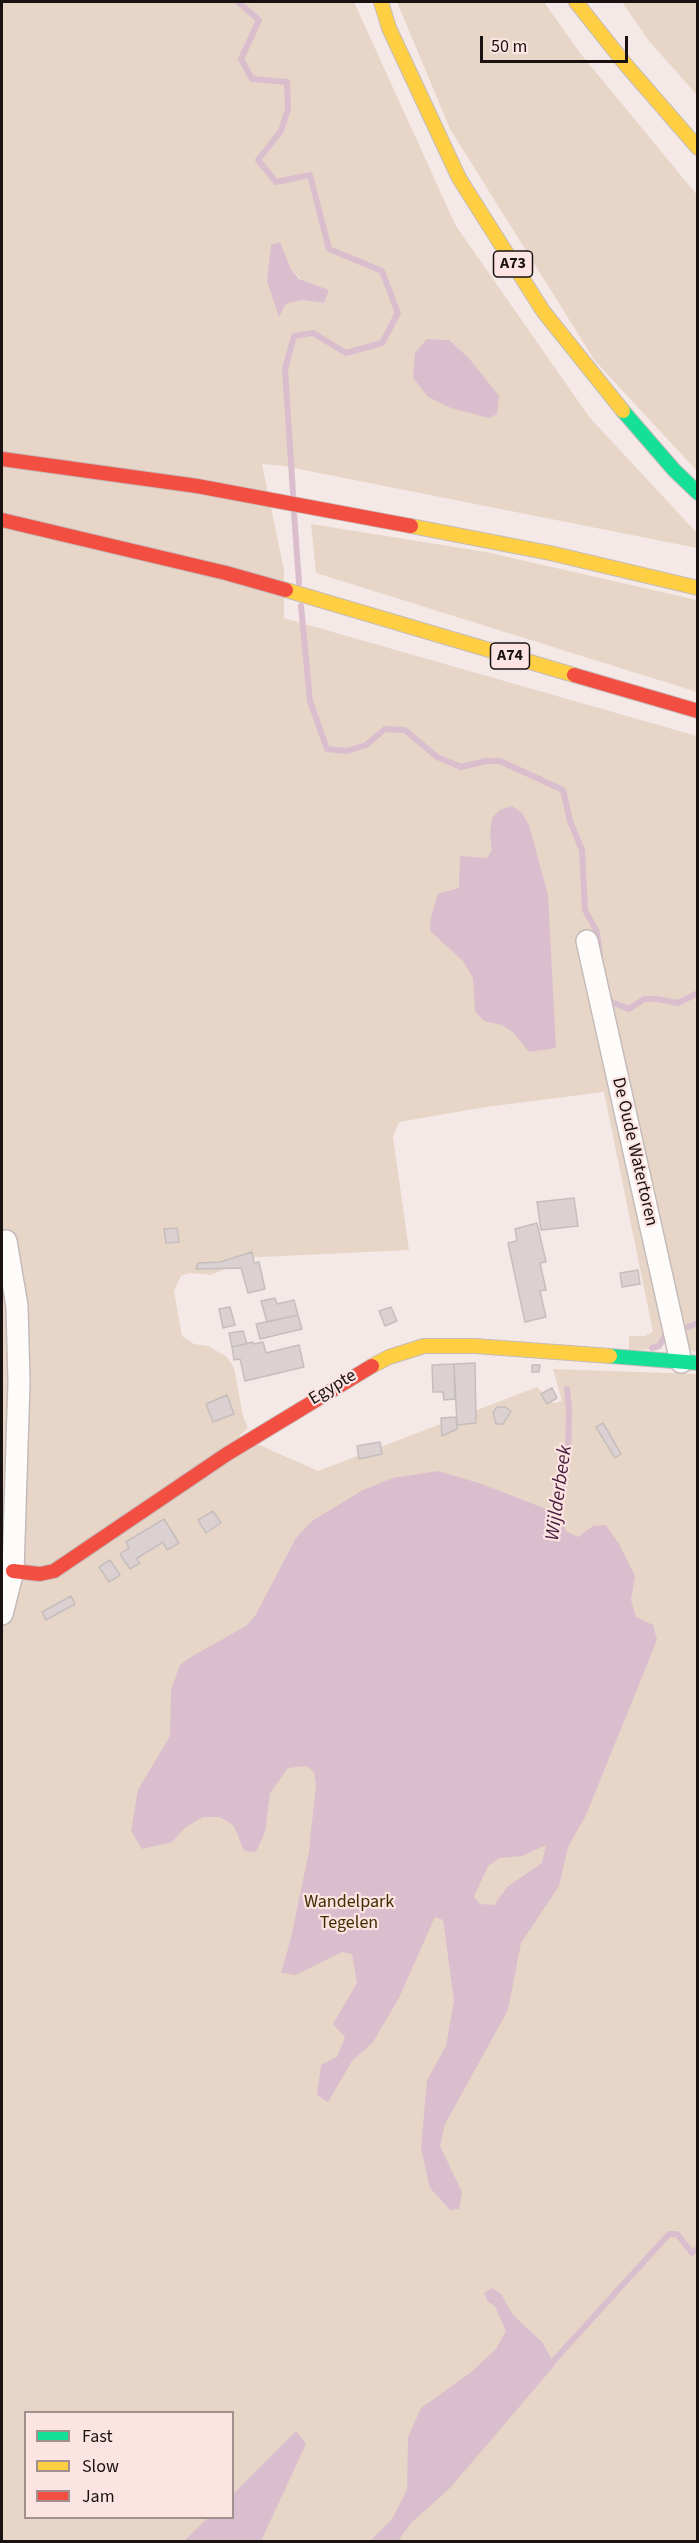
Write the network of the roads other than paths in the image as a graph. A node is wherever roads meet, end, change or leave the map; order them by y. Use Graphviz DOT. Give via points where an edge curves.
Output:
graph roads {
  1 [pos="381,2"];
  2 [pos="576,2"];
  3 [pos="698,148"];
  4 [pos="2,459"];
  5 [pos="698,493"];
  6 [pos="2,520"];
  7 [pos="698,588"];
  8 [pos="698,711"];
  9 [pos="587,941"];
  10 [pos="6,1241"];
  11 [pos="689,1363"];
  12 [pos="13,1571"];
  13 [pos="2,1614"];
  1 -- 5 [label="main road, A73" via="389,28 459,178 543,311 603,388"];
  2 -- 3 [label="main road"];
  4 -- 7 [label="main road" via="316,507 550,553"];
  6 -- 8 [label="main road, A74" via="226,573"];
  9 -- 11 [label="street, De Oude Watertoren"];
  10 -- 12 [label="street" via="17,1306 19,1382"];
  11 -- 12 [label="main road, Egypte" via="475,1346 424,1346 389,1357 356,1374 227,1454 54,1571"];
  12 -- 13 [label="street"];
}
